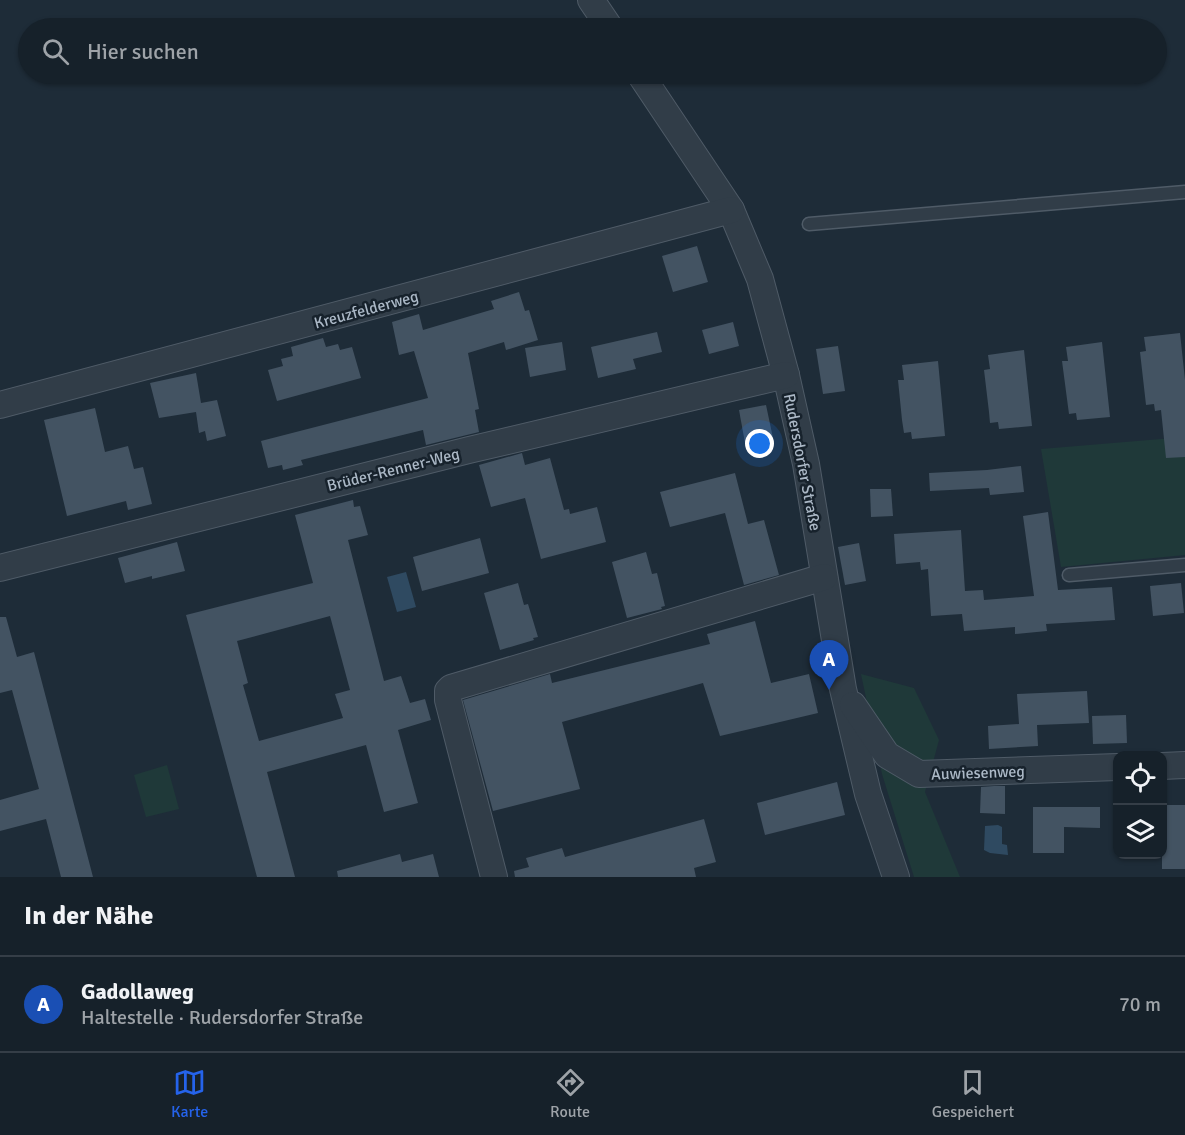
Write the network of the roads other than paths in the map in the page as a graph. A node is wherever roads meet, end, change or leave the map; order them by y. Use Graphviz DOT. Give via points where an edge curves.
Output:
graph roads {
  1 [pos="591,0"];
  2 [pos="603,18"];
  3 [pos="647,84"];
  4 [pos="1185,192"];
  5 [pos="731,210"];
  6 [pos="809,224"];
  7 [pos="786,375"];
  8 [pos="0,405"];
  9 [pos="1185,565"];
  10 [pos="0,568"];
  11 [pos="1070,575"];
  12 [pos="824,577"];
  13 [pos="843,689"];
  14 [pos="1185,765"];
  15 [pos="1167,766"];
  16 [pos="1113,767"];
  17 [pos="494,877"];
  18 [pos="896,877"];
  1 -- 2 [label="street"];
  3 -- 5 [label="street, Rudersdorfer Straße"];
  4 -- 6 [label="lane"];
  5 -- 7 [label="street, Rudersdorfer Straße" via="760,279"];
  5 -- 8 [label="street, Kreuzfelderweg"];
  7 -- 10 [label="street, Brüder-Renner-Weg"];
  7 -- 12 [label="street, Rudersdorfer Straße" via="806,464"];
  9 -- 11 [label="lane"];
  12 -- 13 [label="street, Rudersdorfer Straße"];
  12 -- 17 [label="street" via="451,688 448,700"];
  13 -- 16 [label="street, Auwiesenweg" via="887,755 919,774"];
  13 -- 18 [label="street, Rudersdorfer Straße" via="868,794"];
  14 -- 15 [label="street"];
}
